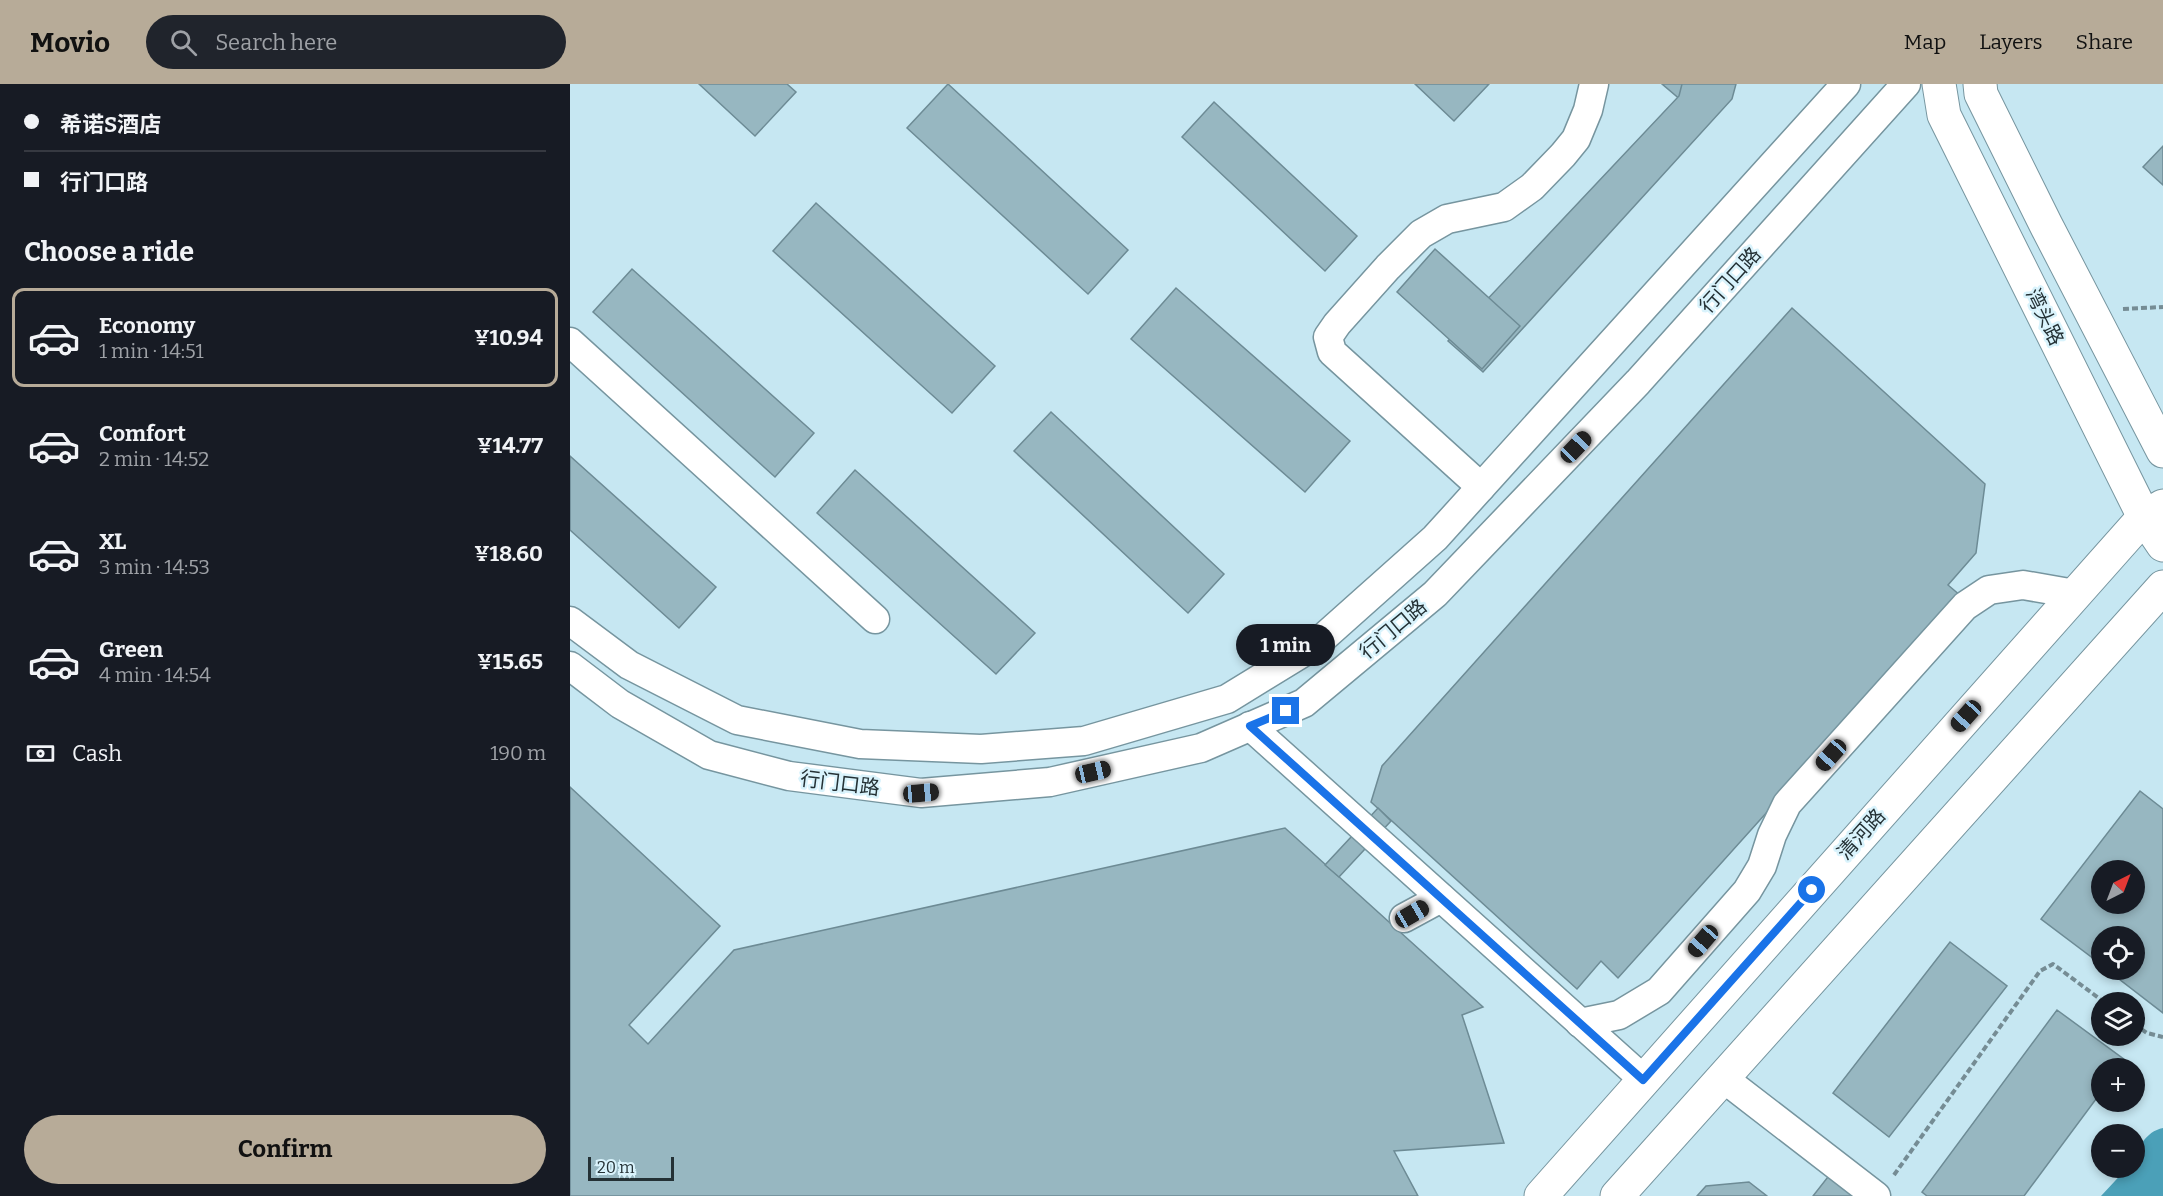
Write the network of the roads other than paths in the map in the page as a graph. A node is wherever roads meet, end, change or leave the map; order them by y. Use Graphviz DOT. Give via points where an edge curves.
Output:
graph roads {
  1 [pos="1594,84"];
  2 [pos="1846,84"];
  3 [pos="1906,84"];
  4 [pos="1940,84"];
  5 [pos="1980,84"];
  6 [pos="570,342"];
  7 [pos="2163,451"];
  8 [pos="1481,487"];
  9 [pos="2153,511"];
  10 [pos="2163,545"];
  11 [pos="2163,587"];
  12 [pos="2075,594"];
  13 [pos="875,619"];
  14 [pos="570,621"];
  15 [pos="570,666"];
  16 [pos="1250,726"];
  17 [pos="1441,898"];
  18 [pos="1404,918"];
  19 [pos="1580,1023"];
  20 [pos="1723,1078"];
  21 [pos="1643,1080"];
  22 [pos="1883,1188"];
  23 [pos="1541,1196"];
  24 [pos="1617,1196"];
  1 -- 8 [label="street" via="1576,139 1532,187 1504,207 1447,219 1421,234 1328,337 1332,352"];
  2 -- 8 [label="street, 行门口路"];
  3 -- 16 [label="street, 行门口路" via="1638,382 1435,594 1304,703"];
  4 -- 9 [label="main road, 湾头路" via="1944,115"];
  5 -- 7 [label="main road" via="1981,94 2046,225"];
  6 -- 13 [label="street"];
  8 -- 14 [label="street, 行门口路" via="1435,538 1315,645 1227,699 1084,741 981,749 860,744 737,720 629,665"];
  9 -- 10 [label="main road, 湾头路"];
  9 -- 12 [label="main road, 清河路"];
  11 -- 20 [label="main road"];
  12 -- 19 [label="street" via="2023,585 1989,590 1965,606 1787,804 1762,866 1747,891 1659,991 1619,1015"];
  12 -- 21 [label="main road, 清河路"];
  15 -- 16 [label="street, 行门口路" via="620,704 709,755 789,776 921,793 1050,782 1201,748"];
  16 -- 17 [label="street"];
  17 -- 18 [label="street"];
  17 -- 19 [label="street"];
  19 -- 21 [label="street"];
  20 -- 22 [label="street"];
  20 -- 24 [label="main road"];
  21 -- 23 [label="main road, 清河路"];
}
